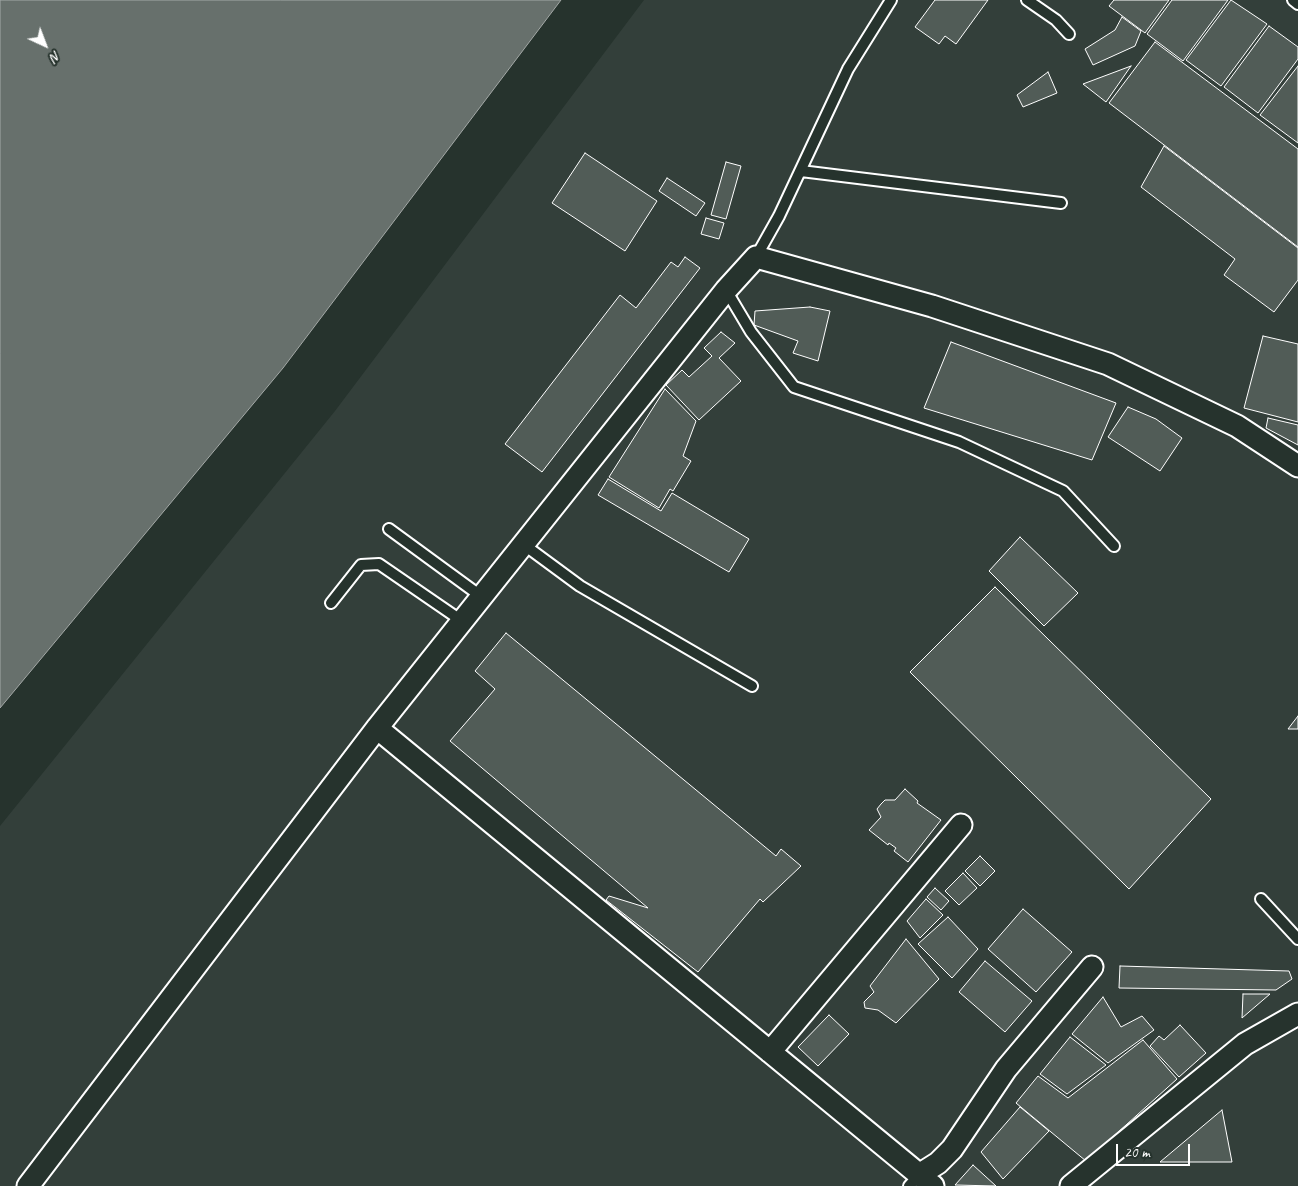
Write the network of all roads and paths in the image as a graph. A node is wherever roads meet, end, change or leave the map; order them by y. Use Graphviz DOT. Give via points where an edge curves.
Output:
graph roads {
  1 [pos="891,0"];
  2 [pos="1027,0"];
  3 [pos="1293,0"];
  4 [pos="1298,4"];
  5 [pos="1069,34"];
  6 [pos="801,171"];
  7 [pos="1061,203"];
  8 [pos="756,258"];
  9 [pos="726,290"];
  10 [pos="1298,466"];
  11 [pos="390,529"];
  12 [pos="523,544"];
  13 [pos="1114,546"];
  14 [pos="482,597"];
  15 [pos="330,603"];
  16 [pos="462,621"];
  17 [pos="752,686"];
  18 [pos="377,728"];
  19 [pos="961,825"];
  20 [pos="1261,900"];
  21 [pos="1298,939"];
  22 [pos="1092,967"];
  23 [pos="1298,1014"];
  24 [pos="770,1052"];
  25 [pos="920,1182"];
  26 [pos="28,1186"];
  27 [pos="1071,1186"];
  1 -- 6 [label="lane" via="848,69"];
  2 -- 5 [label="lane" via="1056,20"];
  3 -- 4 [label="lane"];
  6 -- 7 [label="lane"];
  6 -- 8 [label="lane"];
  8 -- 9 [label="street"];
  8 -- 10 [label="street" via="932,306 1108,364 1237,426"];
  9 -- 12 [label="street"];
  9 -- 13 [label="lane" via="751,332 794,387 958,442 1063,492"];
  11 -- 14 [label="lane"];
  12 -- 14 [label="street"];
  12 -- 17 [label="lane" via="580,586"];
  14 -- 16 [label="street"];
  15 -- 16 [label="lane" via="361,565 379,564"];
  16 -- 18 [label="street"];
  18 -- 24 [label="street"];
  18 -- 26 [label="street"];
  19 -- 24 [label="street"];
  20 -- 21 [label="lane"];
  22 -- 25 [label="street" via="1006,1069 952,1149"];
  23 -- 27 [label="street" via="1245,1044"];
  24 -- 25 [label="street"];
}
